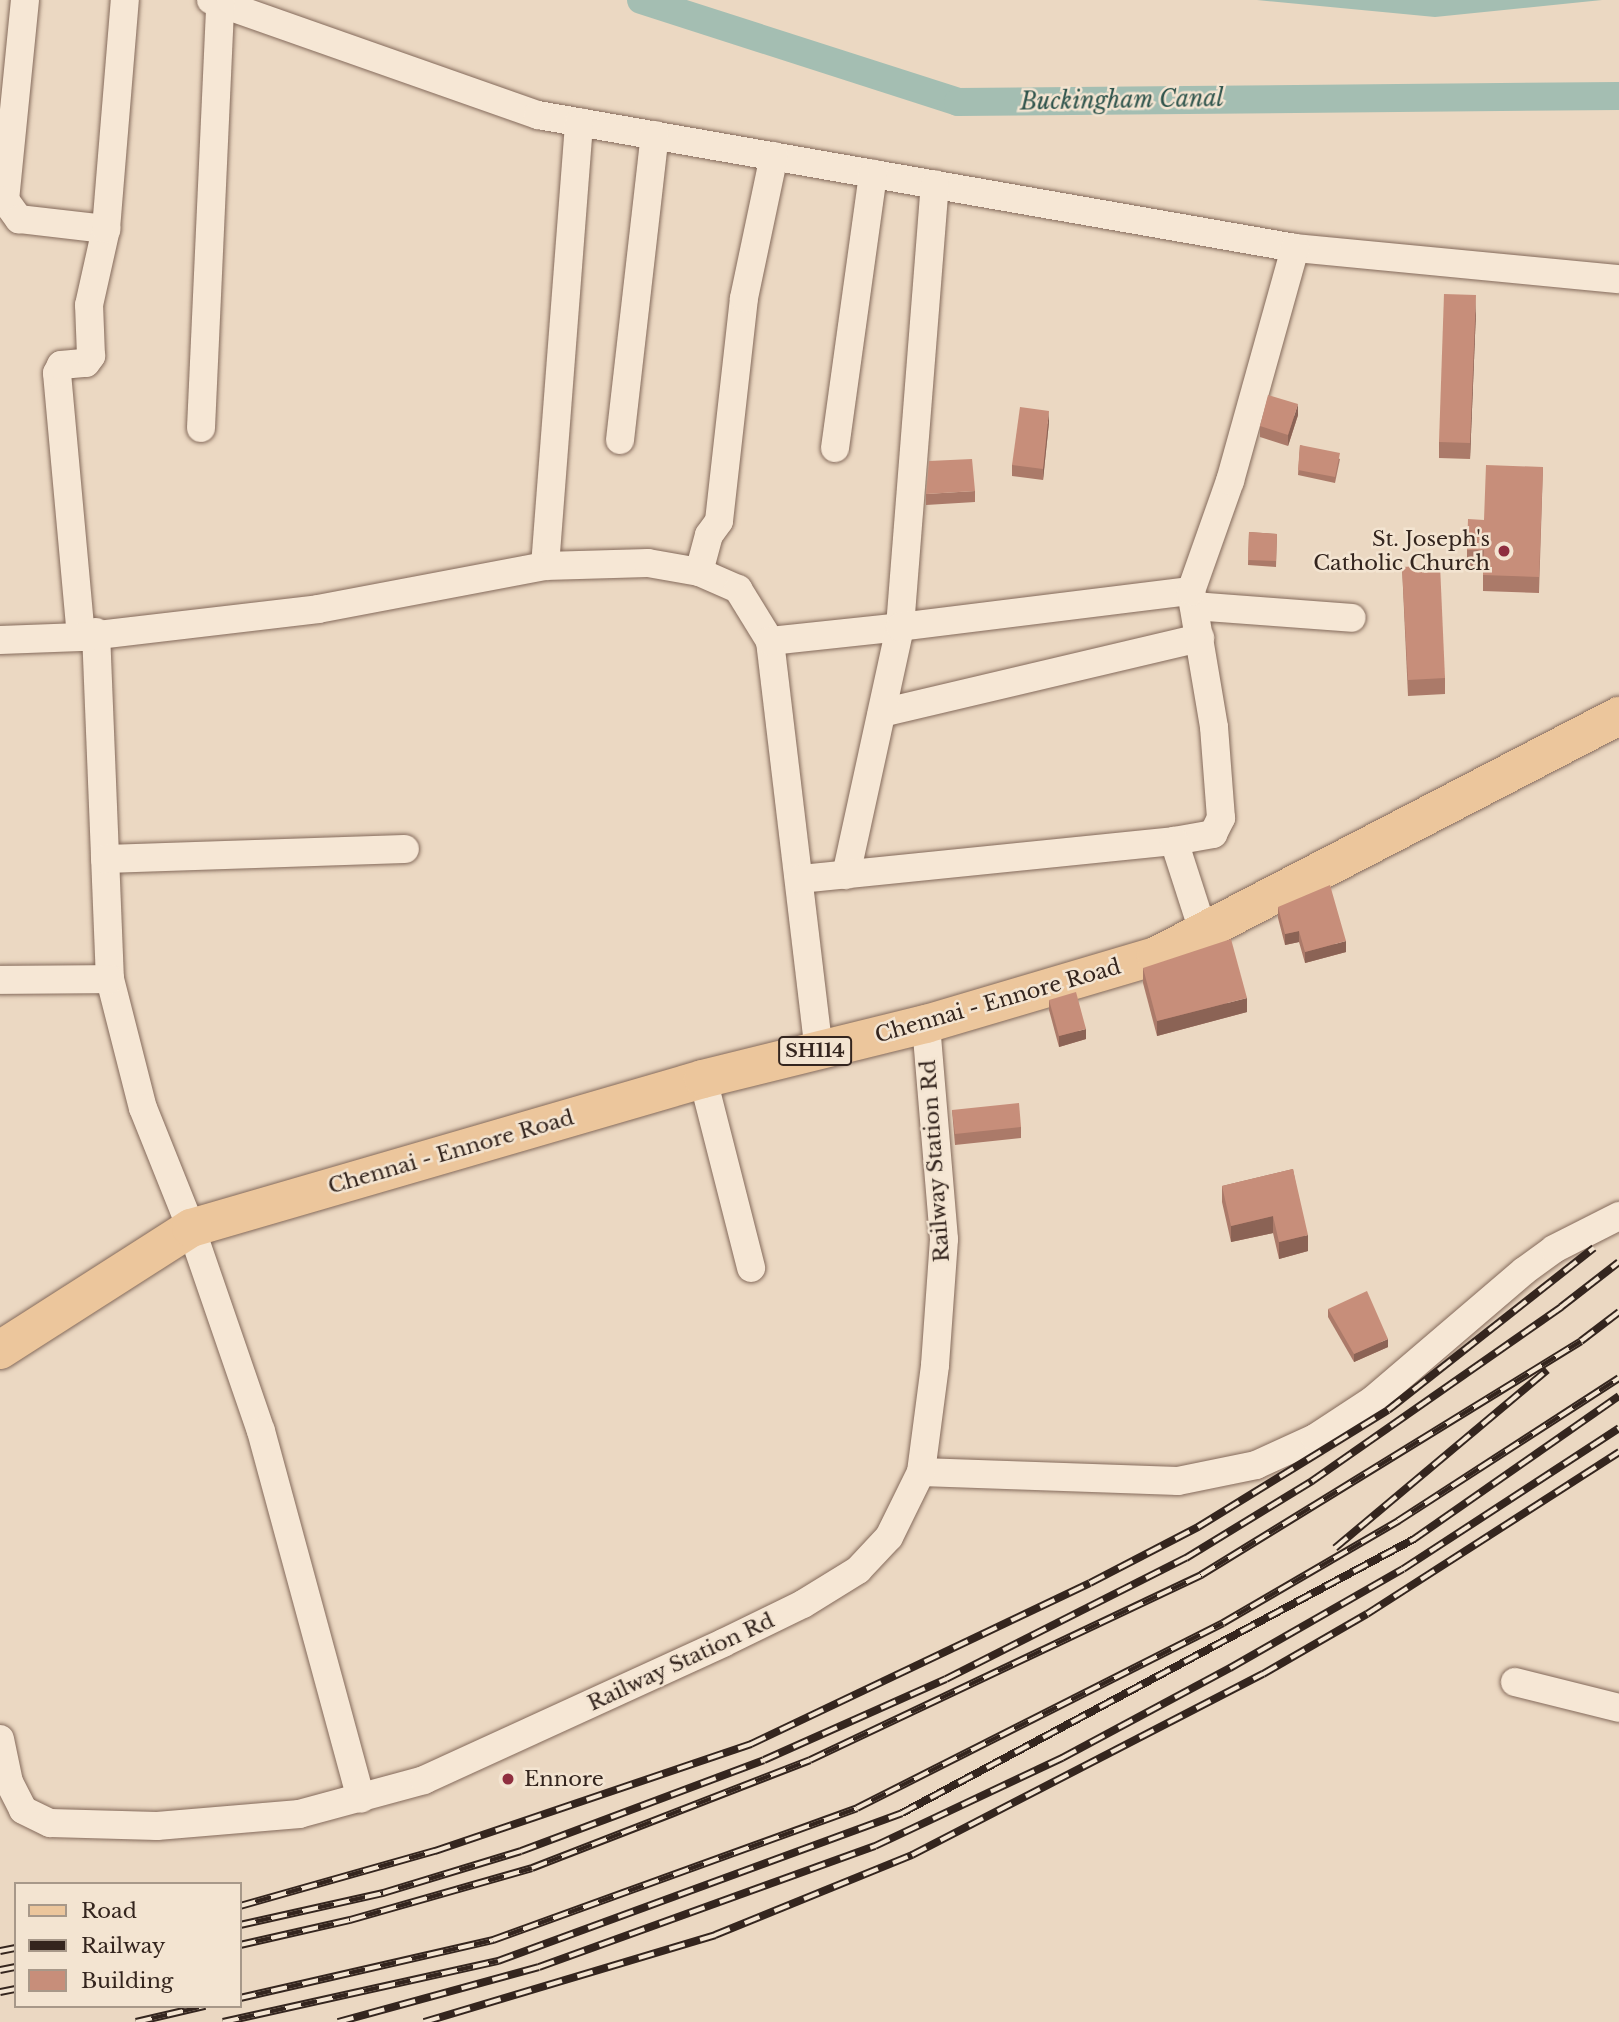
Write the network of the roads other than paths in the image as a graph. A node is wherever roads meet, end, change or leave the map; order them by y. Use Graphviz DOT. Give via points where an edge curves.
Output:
graph roads {
  1 [pos="25,0"];
  2 [pos="125,0"];
  3 [pos="215,2"];
  4 [pos="579,122"];
  5 [pos="655,135"];
  6 [pos="774,156"];
  7 [pos="873,174"];
  8 [pos="935,184"];
  9 [pos="106,229"];
  10 [pos="1295,248"];
  11 [pos="1619,279"];
  12 [pos="201,428"];
  13 [pos="620,440"];
  14 [pos="835,448"];
  15 [pos="545,566"];
  16 [pos="699,572"];
  17 [pos="1193,599"];
  18 [pos="1352,618"];
  19 [pos="900,626"];
  20 [pos="88,634"];
  21 [pos="1200,638"];
  22 [pos="0,640"];
  23 [pos="770,641"];
  24 [pos="882,713"];
  25 [pos="1619,716"];
  26 [pos="1174,841"];
  27 [pos="405,849"];
  28 [pos="105,859"];
  29 [pos="846,874"];
  30 [pos="801,879"];
  31 [pos="1204,934"];
  32 [pos="110,979"];
  33 [pos="0,980"];
  34 [pos="926,1024"];
  35 [pos="819,1050"];
  36 [pos="703,1079"];
  37 [pos="1619,1216"];
  38 [pos="191,1228"];
  39 [pos="751,1268"];
  40 [pos="0,1350"];
  41 [pos="921,1472"];
  42 [pos="1515,1682"];
  43 [pos="1619,1708"];
  44 [pos="0,1739"];
  45 [pos="361,1799"];
  1 -- 9 [label="street" via="5,200 19,219"];
  2 -- 9 [label="street"];
  3 -- 4 [label="street" via="538,115"];
  3 -- 12 [label="street"];
  4 -- 5 [label="street"];
  4 -- 15 [label="street"];
  5 -- 6 [label="street"];
  5 -- 13 [label="street"];
  6 -- 7 [label="street"];
  6 -- 16 [label="street" via="744,298 719,521 709,535"];
  7 -- 8 [label="street"];
  7 -- 14 [label="street"];
  8 -- 10 [label="street"];
  8 -- 19 [label="street"];
  9 -- 20 [label="street" via="89,305 91,355 86,363 61,365 57,373"];
  10 -- 11 [label="street"];
  10 -- 17 [label="street"];
  15 -- 16 [label="street" via="648,563"];
  15 -- 20 [label="street" via="318,609"];
  16 -- 23 [label="street" via="738,589"];
  17 -- 18 [label="street"];
  17 -- 19 [label="street"];
  17 -- 21 [label="street"];
  19 -- 23 [label="street"];
  19 -- 24 [label="street"];
  20 -- 22 [label="street"];
  20 -- 28 [label="street"];
  21 -- 24 [label="street"];
  21 -- 26 [label="street" via="1214,727 1221,818 1213,834"];
  23 -- 30 [label="street"];
  24 -- 29 [label="street"];
  25 -- 31 [label="main road, Chennai - Ennore Road / SH114"];
  26 -- 29 [label="street"];
  26 -- 31 [label="street"];
  27 -- 28 [label="street"];
  28 -- 32 [label="street"];
  29 -- 30 [label="street"];
  30 -- 35 [label="street"];
  31 -- 34 [label="main road, Chennai - Ennore Road / SH114" via="1156,956"];
  32 -- 33 [label="street"];
  32 -- 38 [label="street" via="143,1108"];
  34 -- 35 [label="main road, Chennai - Ennore Road / SH114"];
  34 -- 41 [label="street, Railway Station Rd" via="944,1240"];
  35 -- 36 [label="main road, Chennai - Ennore Road / SH114"];
  36 -- 38 [label="main road, Chennai - Ennore Road / SH114"];
  36 -- 39 [label="street"];
  37 -- 41 [label="street" via="1554,1249 1524,1271 1373,1400 1315,1438 1256,1465 1178,1481"];
  38 -- 40 [label="main road, Chennai - Ennore Road / SH114"];
  38 -- 45 [label="street" via="261,1431"];
  41 -- 45 [label="street, Railway Station Rd" via="889,1537 858,1570 803,1604 424,1780"];
  42 -- 43 [label="street"];
  44 -- 45 [label="street, Railway Station Rd" via="9,1782 23,1810 50,1823 157,1826 299,1814"];
}
